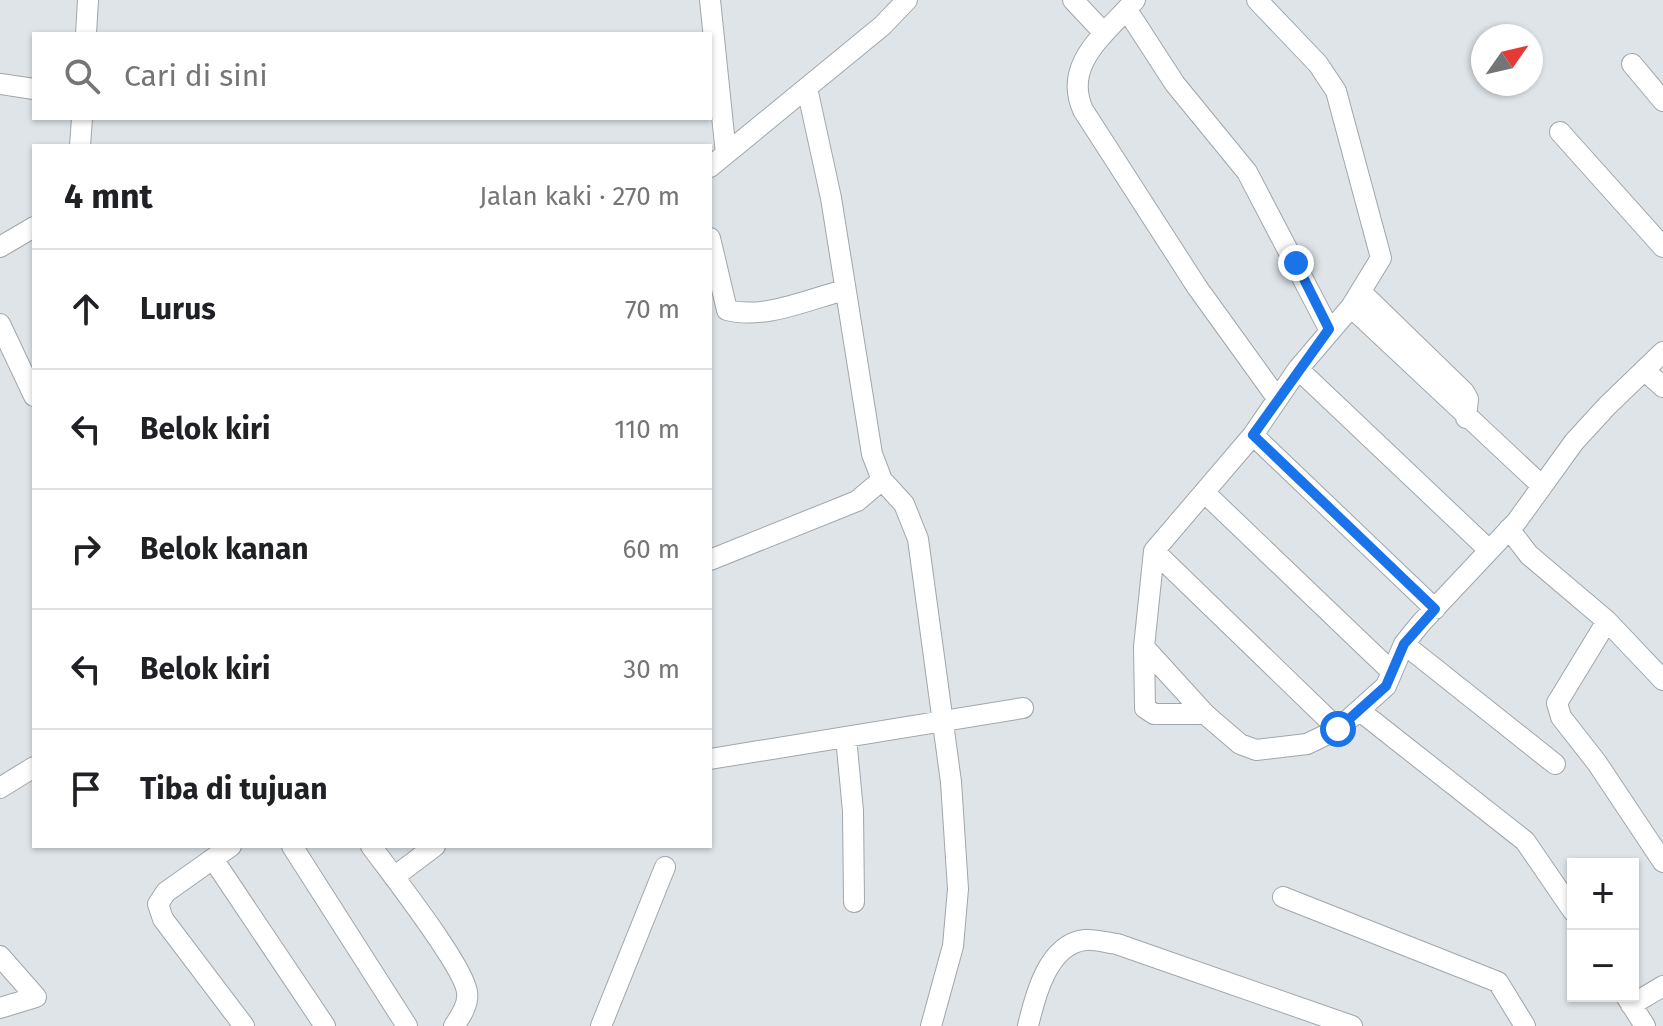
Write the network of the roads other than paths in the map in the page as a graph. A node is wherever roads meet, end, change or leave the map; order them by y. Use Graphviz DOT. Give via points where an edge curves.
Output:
graph roads {
  1 [pos="88,0"];
  2 [pos="710,0"];
  3 [pos="907,0"];
  4 [pos="1073,0"];
  5 [pos="1257,0"];
  6 [pos="1131,5"];
  7 [pos="86,32"];
  8 [pos="712,32"];
  9 [pos="1103,32"];
  10 [pos="712,40"];
  11 [pos="1632,64"];
  12 [pos="0,84"];
  13 [pos="807,88"];
  14 [pos="32,89"];
  15 [pos="1663,101"];
  16 [pos="82,120"];
  17 [pos="1560,132"];
  18 [pos="80,144"];
  19 [pos="718,161"];
  20 [pos="32,228"];
  21 [pos="712,246"];
  22 [pos="0,247"];
  23 [pos="1663,247"];
  24 [pos="845,290"];
  25 [pos="1356,300"];
  26 [pos="0,324"];
  27 [pos="1329,329"];
  28 [pos="1663,352"];
  29 [pos="1298,369"];
  30 [pos="1645,371"];
  31 [pos="1663,387"];
  32 [pos="32,392"];
  33 [pos="1277,398"];
  34 [pos="1253,435"];
  35 [pos="882,480"];
  36 [pos="1542,486"];
  37 [pos="1206,494"];
  38 [pos="1509,529"];
  39 [pos="1489,550"];
  40 [pos="1154,551"];
  41 [pos="712,559"];
  42 [pos="1435,609"];
  43 [pos="1607,621"];
  44 [pos="1404,644"];
  45 [pos="1144,647"];
  46 [pos="1392,672"];
  47 [pos="1663,680"];
  48 [pos="1023,708"];
  49 [pos="1360,711"];
  50 [pos="1205,714"];
  51 [pos="944,722"];
  52 [pos="1338,729"];
  53 [pos="846,737"];
  54 [pos="712,759"];
  55 [pos="1555,764"];
  56 [pos="32,768"];
  57 [pos="0,788"];
  58 [pos="228,848"];
  59 [pos="293,848"];
  60 [pos="372,848"];
  61 [pos="429,852"];
  62 [pos="213,859"];
  63 [pos="1663,862"];
  64 [pos="665,867"];
  65 [pos="394,877"];
  66 [pos="1283,897"];
  67 [pos="854,902"];
  68 [pos="1567,902"];
  69 [pos="0,956"];
  70 [pos="1663,986"];
  71 [pos="1639,996"];
  72 [pos="1629,1002"];
  73 [pos="0,1008"];
  74 [pos="244,1026"];
  75 [pos="325,1026"];
  76 [pos="407,1026"];
  77 [pos="454,1026"];
  78 [pos="601,1026"];
  79 [pos="931,1026"];
  80 [pos="1028,1026"];
  81 [pos="1352,1026"];
  82 [pos="1525,1026"];
  83 [pos="1645,1026"];
  1 -- 7 [label="street"];
  2 -- 8 [label="street"];
  3 -- 13 [label="street"];
  4 -- 9 [label="street"];
  5 -- 25 [label="street" via="1318,64 1336,91 1381,258"];
  6 -- 9 [label="street"];
  6 -- 27 [label="street" via="1175,84 1247,172"];
  9 -- 33 [label="street" via="1078,73 1075,91 1083,110 1197,287"];
  10 -- 19 [label="street"];
  11 -- 15 [label="street"];
  12 -- 14 [label="street"];
  13 -- 19 [label="street"];
  13 -- 24 [label="street"];
  16 -- 18 [label="street"];
  17 -- 23 [label="street"];
  20 -- 22 [label="street"];
  21 -- 24 [label="street" via="727,310 742,314"];
  24 -- 35 [label="street" via="872,454"];
  25 -- 27 [label="street"];
  25 -- 36 [label="street" via="1466,418"];
  26 -- 32 [label="street"];
  27 -- 29 [label="street"];
  28 -- 30 [label="street"];
  29 -- 33 [label="street"];
  29 -- 39 [label="street"];
  30 -- 31 [label="street"];
  30 -- 36 [label="street" via="1607,406"];
  33 -- 34 [label="street"];
  34 -- 37 [label="street"];
  34 -- 42 [label="street"];
  35 -- 41 [label="street" via="857,501"];
  35 -- 51 [label="street" via="904,504 918,539"];
  36 -- 38 [label="street"];
  37 -- 40 [label="street"];
  37 -- 46 [label="street"];
  38 -- 39 [label="street"];
  38 -- 43 [label="street" via="1561,585"];
  39 -- 42 [label="street"];
  40 -- 45 [label="street"];
  40 -- 52 [label="street"];
  42 -- 44 [label="street"];
  43 -- 47 [label="street"];
  43 -- 63 [label="street" via="1557,703 1561,717"];
  44 -- 46 [label="street"];
  44 -- 55 [label="street"];
  45 -- 50 [label="street"];
  45 -- 50 [label="street" via="1145,708 1154,714"];
  46 -- 49 [label="street" via="1386,686"];
  48 -- 51 [label="street"];
  49 -- 52 [label="street"];
  49 -- 68 [label="street" via="1525,841"];
  50 -- 52 [label="street" via="1240,744 1256,750 1307,744"];
  51 -- 53 [label="street"];
  51 -- 79 [label="street" via="958,889 953,946"];
  53 -- 54 [label="street"];
  53 -- 67 [label="street"];
  56 -- 57 [label="street"];
  58 -- 62 [label="street"];
  59 -- 76 [label="street"];
  60 -- 65 [label="street"];
  61 -- 65 [label="street"];
  62 -- 74 [label="street" via="160,898 159,912"];
  62 -- 75 [label="street"];
  64 -- 78 [label="street"];
  65 -- 77 [label="street" via="467,991"];
  66 -- 82 [label="street" via="1487,976 1507,993"];
  69 -- 73 [label="street" via="36,997"];
  70 -- 71 [label="street"];
  72 -- 83 [label="street"];
  80 -- 81 [label="street" via="1048,968 1062,949 1085,940 1117,944"];
}
